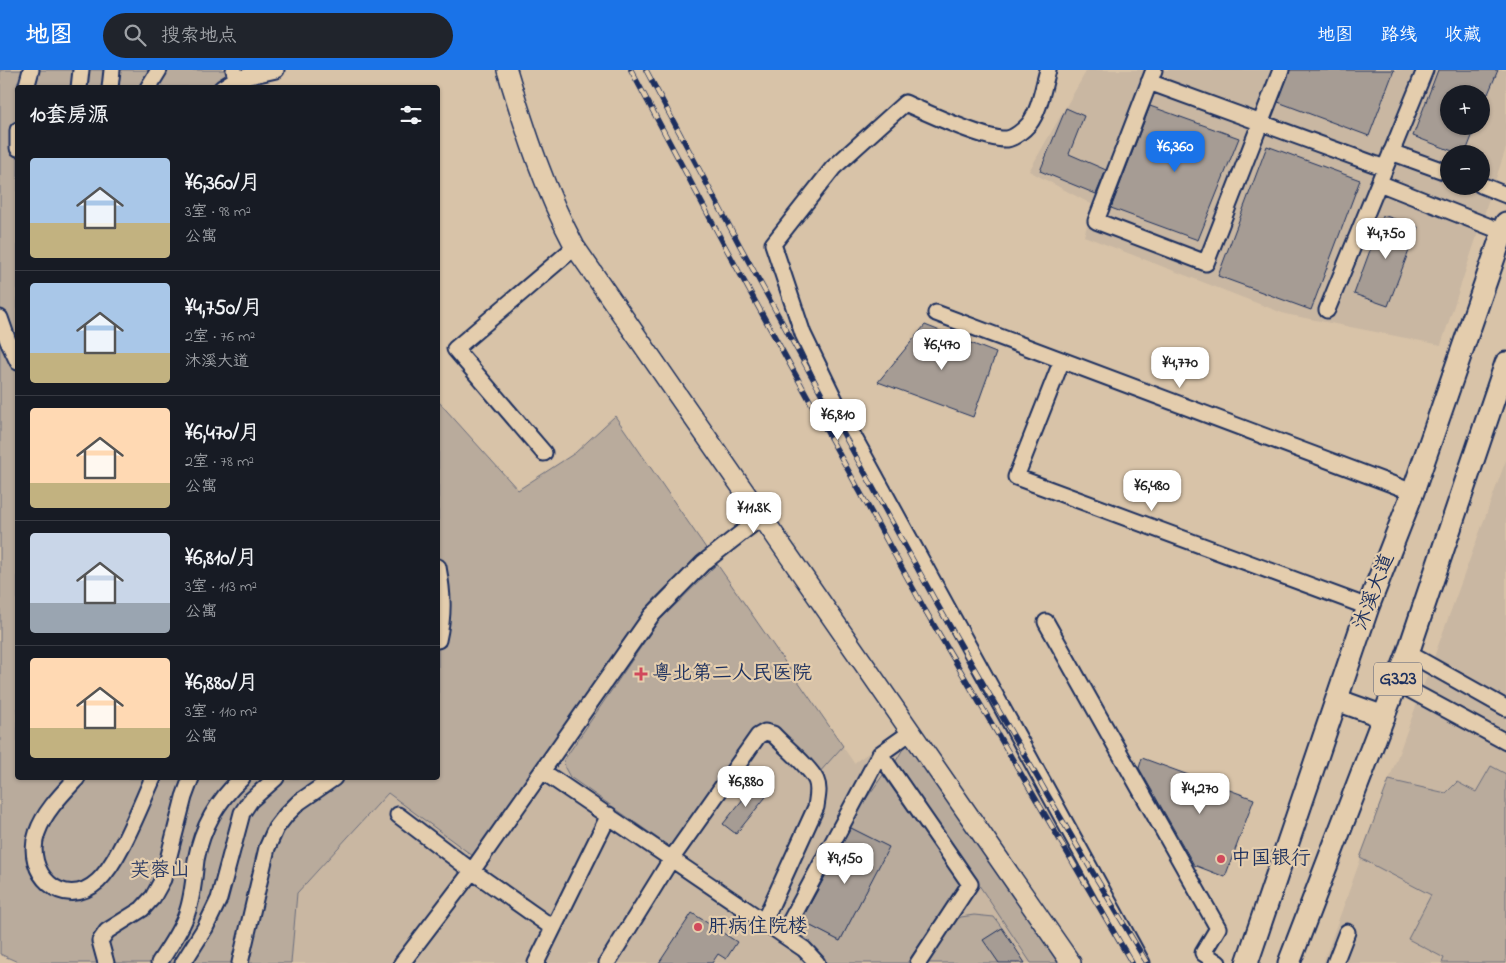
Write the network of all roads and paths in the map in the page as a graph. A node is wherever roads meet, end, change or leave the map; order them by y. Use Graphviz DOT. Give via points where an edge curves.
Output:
graph roads {
  1 [pos="31,70"];
  2 [pos="81,70"];
  3 [pos="112,70"];
  4 [pos="276,70"];
  5 [pos="507,70"];
  6 [pos="1048,70"];
  7 [pos="1282,70"];
  8 [pos="1425,70"];
  9 [pos="158,71"];
  10 [pos="235,74"];
  11 [pos="1152,76"];
  12 [pos="27,85"];
  13 [pos="79,85"];
  14 [pos="110,85"];
  15 [pos="150,85"];
  16 [pos="225,85"];
  17 [pos="1261,123"];
  18 [pos="1392,152"];
  19 [pos="1385,168"];
  20 [pos="1440,170"];
  21 [pos="1379,183"];
  22 [pos="1490,188"];
  23 [pos="1506,194"];
  24 [pos="1505,227"];
  25 [pos="575,247"];
  26 [pos="1327,310"];
  27 [pos="936,313"];
  28 [pos="0,318"];
  29 [pos="15,356"];
  30 [pos="1062,360"];
  31 [pos="1506,363"];
  32 [pos="544,453"];
  33 [pos="1413,492"];
  34 [pos="763,516"];
  35 [pos="440,580"];
  36 [pos="1368,607"];
  37 [pos="1046,622"];
  38 [pos="440,628"];
  39 [pos="1408,654"];
  40 [pos="1397,683"];
  41 [pos="1336,700"];
  42 [pos="1506,708"];
  43 [pos="1384,717"];
  44 [pos="912,732"];
  45 [pos="1506,742"];
  46 [pos="880,754"];
  47 [pos="542,771"];
  48 [pos="74,780"];
  49 [pos="152,780"];
  50 [pos="190,780"];
  51 [pos="240,780"];
  52 [pos="274,780"];
  53 [pos="331,780"];
  54 [pos="398,815"];
  55 [pos="608,815"];
  56 [pos="672,858"];
  57 [pos="472,871"];
  58 [pos="764,921"];
  59 [pos="553,928"];
  60 [pos="1347,932"];
  61 [pos="783,934"];
  62 [pos="106,963"];
  63 [pos="159,963"];
  64 [pos="183,963"];
  65 [pos="240,963"];
  66 [pos="402,963"];
  67 [pos="536,963"];
  68 [pos="607,963"];
  69 [pos="817,963"];
  70 [pos="918,963"];
  71 [pos="1071,963"];
  72 [pos="1142,963"];
  73 [pos="1218,963"];
  74 [pos="1247,963"];
  75 [pos="1289,963"];
  76 [pos="1335,963"];
  1 -- 12 [label="street"];
  2 -- 13 [label="street"];
  3 -- 14 [label="street"];
  4 -- 10 [label="street"];
  5 -- 25 [label="main road" via="528,139"];
  6 -- 72 [label="street" via="1029,125 1008,139 979,133 905,104 833,168 773,244 803,334 845,421"];
  7 -- 17 [label="street"];
  8 -- 18 [label="street"];
  9 -- 15 [label="street"];
  10 -- 16 [label="street"];
  11 -- 17 [label="street"];
  11 -- 17 [label="street" via="1096,221 1206,263"];
  17 -- 19 [label="street"];
  18 -- 19 [label="street"];
  18 -- 20 [label="street"];
  19 -- 21 [label="street"];
  21 -- 24 [label="street"];
  21 -- 26 [label="street"];
  22 -- 23 [label="street"];
  24 -- 33 [label="highway, 沐溪大道 / G323"];
  25 -- 32 [label="street" via="455,349"];
  25 -- 34 [label="main road"];
  27 -- 30 [label="street"];
  28 -- 29 [label="street"];
  30 -- 33 [label="street"];
  30 -- 36 [label="street" via="1016,477"];
  31 -- 39 [label="highway, G323"];
  33 -- 36 [label="highway, 沐溪大道 / G323"];
  34 -- 44 [label="main road"];
  34 -- 47 [label="street" via="703,563 651,616"];
  35 -- 38 [label="street" via="443,610"];
  36 -- 41 [label="highway, 沐溪大道 / G323"];
  37 -- 73 [label="street" via="1218,928 1203,952"];
  39 -- 40 [label="highway, G323"];
  39 -- 42 [label="street"];
  40 -- 43 [label="highway, G323"];
  40 -- 45 [label="street"];
  41 -- 43 [label="highway"];
  41 -- 74 [label="highway, 沐溪大道 / G323"];
  43 -- 75 [label="highway, G323"];
  44 -- 46 [label="street"];
  44 -- 71 [label="main road"];
  46 -- 61 [label="street"];
  46 -- 70 [label="street" via="970,884"];
  47 -- 55 [label="street"];
  47 -- 57 [label="street"];
  48 -- 49 [label="street" via="43,820 34,845 35,862 42,876 51,886 75,893 97,882 109,868"];
  50 -- 62 [label="street" via="163,880 142,909 106,931 100,942"];
  51 -- 63 [label="street" via="214,809 197,857 187,913"];
  52 -- 64 [label="street" via="250,801 242,813 219,899"];
  53 -- 65 [label="street" via="299,802 276,828 267,848"];
  54 -- 57 [label="street"];
  55 -- 56 [label="street"];
  55 -- 59 [label="street"];
  56 -- 58 [label="street"];
  56 -- 58 [label="street" via="758,736 765,732 773,734 811,773 819,791 816,807"];
  56 -- 68 [label="street"];
  57 -- 59 [label="street"];
  57 -- 66 [label="street"];
  58 -- 61 [label="street"];
  59 -- 67 [label="street"];
  60 -- 76 [label="street"];
  61 -- 69 [label="street" via="804,948"];
}
